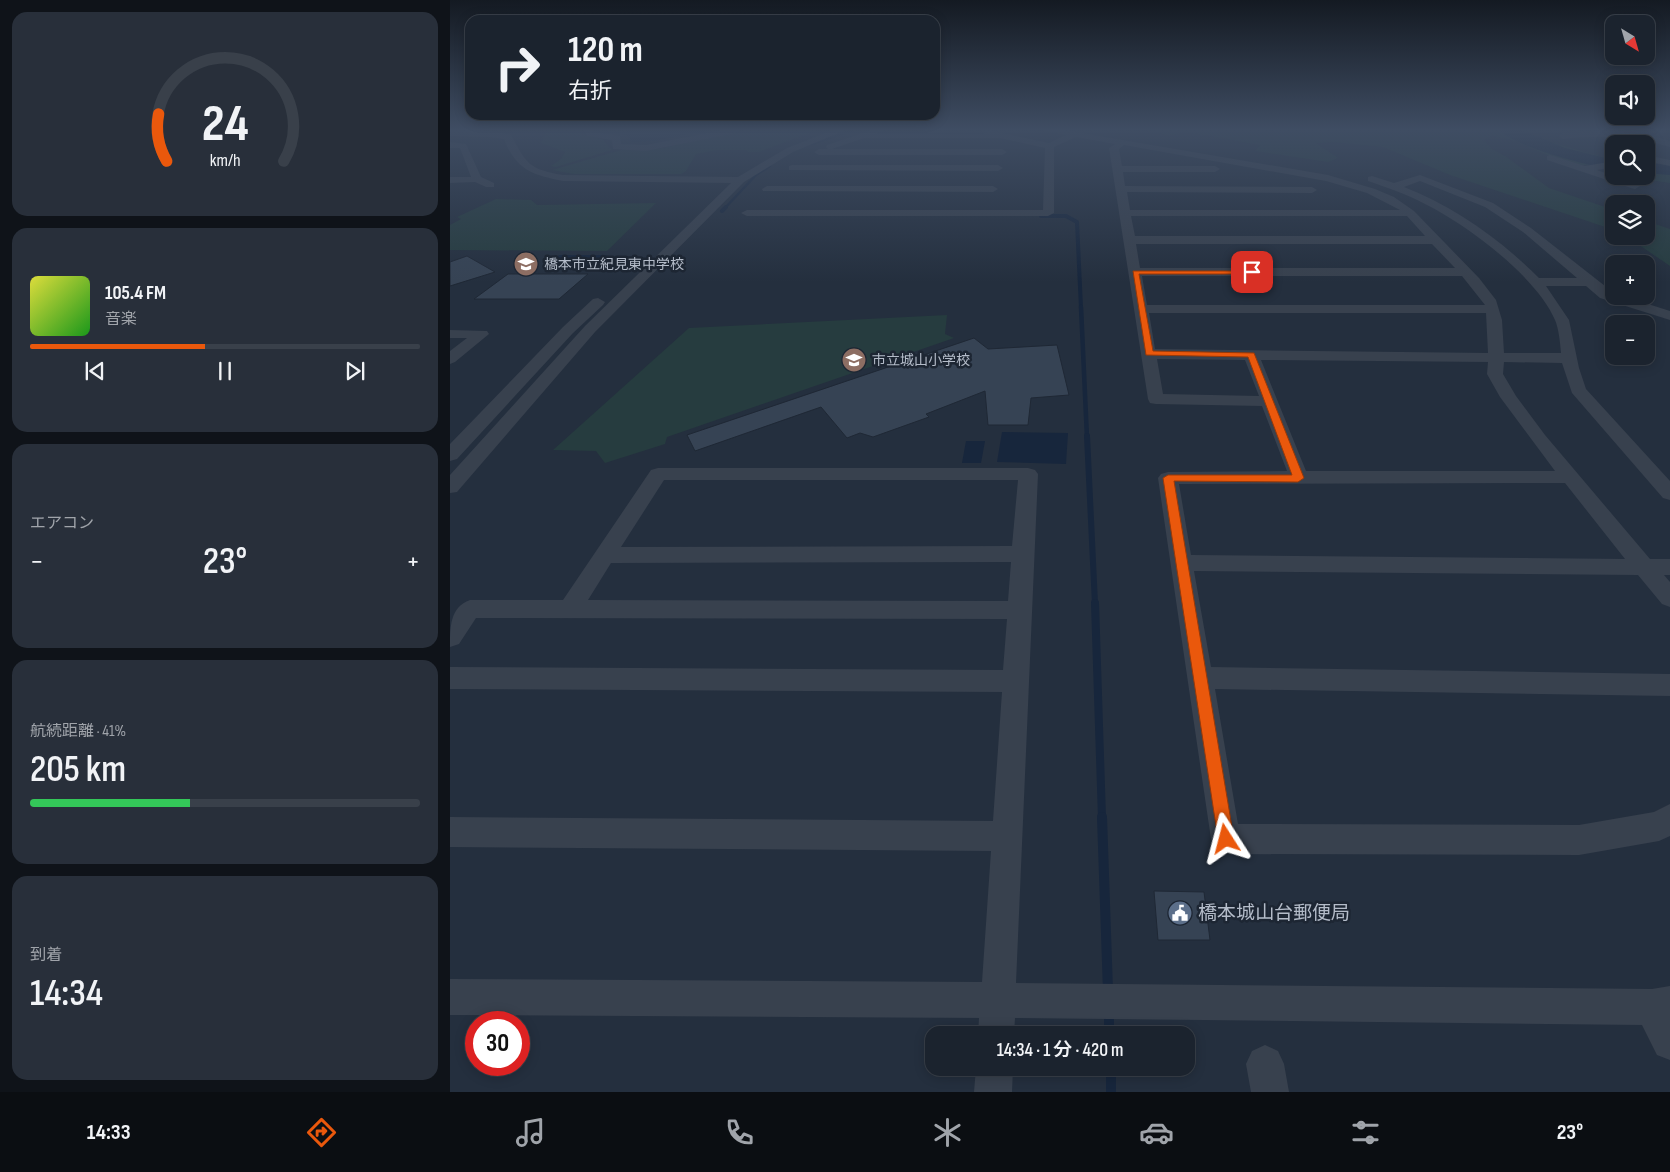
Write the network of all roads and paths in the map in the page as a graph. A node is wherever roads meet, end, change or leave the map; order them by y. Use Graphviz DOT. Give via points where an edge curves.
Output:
graph roads {
  1 [pos="450,180"];
  2 [pos="471,180"];
  3 [pos="479,180"];
  4 [pos="731,180"];
  5 [pos="734,180"];
  6 [pos="776,180"];
  7 [pos="995,180"];
  8 [pos="1049,180"];
  9 [pos="1120,180"];
  10 [pos="1327,180"];
  11 [pos="1334,180"];
  12 [pos="1372,180"];
  13 [pos="1414,180"];
  14 [pos="1426,180"];
  15 [pos="1618,180"];
  16 [pos="490,185"];
  17 [pos="1395,186"];
  18 [pos="1635,186"];
  19 [pos="1121,189"];
  20 [pos="762,195"];
  21 [pos="991,201"];
  22 [pos="1321,201"];
  23 [pos="1498,211"];
  24 [pos="1125,213"];
  25 [pos="1410,213"];
  26 [pos="1454,214"];
  27 [pos="1130,240"];
  28 [pos="1435,240"];
  29 [pos="1135,272"];
  30 [pos="1466,272"];
  31 [pos="1537,282"];
  32 [pos="1589,282"];
  33 [pos="1142,309"];
  34 [pos="1492,309"];
  35 [pos="1670,316"];
  36 [pos="450,334"];
  37 [pos="1149,354"];
  38 [pos="1251,355"];
  39 [pos="1496,357"];
  40 [pos="1570,358"];
  41 [pos="450,359"];
  42 [pos="1269,401"];
  43 [pos="450,454"];
  44 [pos="1570,477"];
  45 [pos="1298,478"];
  46 [pos="450,487"];
  47 [pos="1670,493"];
  48 [pos="1022,554"];
  49 [pos="606,555"];
  50 [pos="1182,563"];
  51 [pos="1643,566"];
  52 [pos="1670,567"];
  53 [pos="1670,598"];
  54 [pos="570,609"];
  55 [pos="1019,610"];
  56 [pos="450,637"];
  57 [pos="450,678"];
  58 [pos="1200,678"];
  59 [pos="1015,681"];
  60 [pos="1670,685"];
  61 [pos="1670,820"];
  62 [pos="450,832"];
  63 [pos="1007,836"];
  64 [pos="450,997"];
  65 [pos="998,1000"];
  66 [pos="1661,1006"];
  67 [pos="997,1026"];
  68 [pos="1670,1042"];
  69 [pos="994,1076"];
  70 [pos="993,1092"];
  1 -- 2 [label="street"];
  3 -- 16 [label="street"];
  4 -- 5 [label="street"];
  5 -- 43 [label="street" via="568,330"];
  5 -- 46 [label="street" via="590,329"];
  6 -- 20 [label="street"];
  7 -- 21 [label="street"];
  8 -- 21 [label="street" via="1048,213"];
  9 -- 19 [label="street"];
  10 -- 22 [label="street"];
  11 -- 25 [label="street" via="1377,193"];
  12 -- 17 [label="street"];
  13 -- 17 [label="street"];
  14 -- 23 [label="street"];
  15 -- 18 [label="street"];
  17 -- 26 [label="street"];
  19 -- 22 [label="street"];
  19 -- 24 [label="street"];
  20 -- 21 [label="street"];
  20 -- 21 [label="street" via="747,213"];
  22 -- 24 [label="street"];
  22 -- 25 [label="street"];
  23 -- 26 [label="street"];
  23 -- 32 [label="street" via="1527,230"];
  24 -- 27 [label="street"];
  25 -- 28 [label="street"];
  26 -- 31 [label="street"];
  27 -- 28 [label="street"];
  27 -- 29 [label="street"];
  28 -- 30 [label="street"];
  29 -- 30 [label="street"];
  29 -- 33 [label="street"];
  30 -- 34 [label="street"];
  31 -- 32 [label="street"];
  31 -- 40 [label="street" via="1561,319"];
  32 -- 35 [label="street" via="1606,295"];
  33 -- 34 [label="street"];
  33 -- 37 [label="street"];
  34 -- 39 [label="street"];
  36 -- 41 [label="street" via="482,334"];
  37 -- 38 [label="street"];
  37 -- 42 [label="street" via="1156,399"];
  38 -- 39 [label="street"];
  38 -- 42 [label="street"];
  39 -- 40 [label="street"];
  39 -- 44 [label="street" via="1495,374 1508,397"];
  40 -- 47 [label="street" via="1578,390"];
  42 -- 45 [label="street"];
  44 -- 45 [label="street"];
  44 -- 51 [label="street"];
  45 -- 50 [label="street" via="1168,478"];
  48 -- 49 [label="street"];
  48 -- 49 [label="street" via="1028,474 658,474"];
  48 -- 55 [label="street"];
  49 -- 54 [label="street"];
  50 -- 51 [label="street"];
  50 -- 58 [label="street"];
  51 -- 52 [label="street"];
  51 -- 53 [label="street"];
  54 -- 55 [label="street"];
  54 -- 56 [label="street" via="470,609"];
  55 -- 59 [label="street"];
  57 -- 59 [label="street"];
  58 -- 60 [label="street"];
  58 -- 61 [label="street" via="1226,839 1579,840 1659,826"];
  59 -- 63 [label="street"];
  62 -- 63 [label="street"];
  63 -- 65 [label="street"];
  64 -- 65 [label="street"];
  65 -- 66 [label="street"];
  65 -- 67 [label="street"];
  66 -- 68 [label="street"];
  69 -- 70 [label="street"];
}
